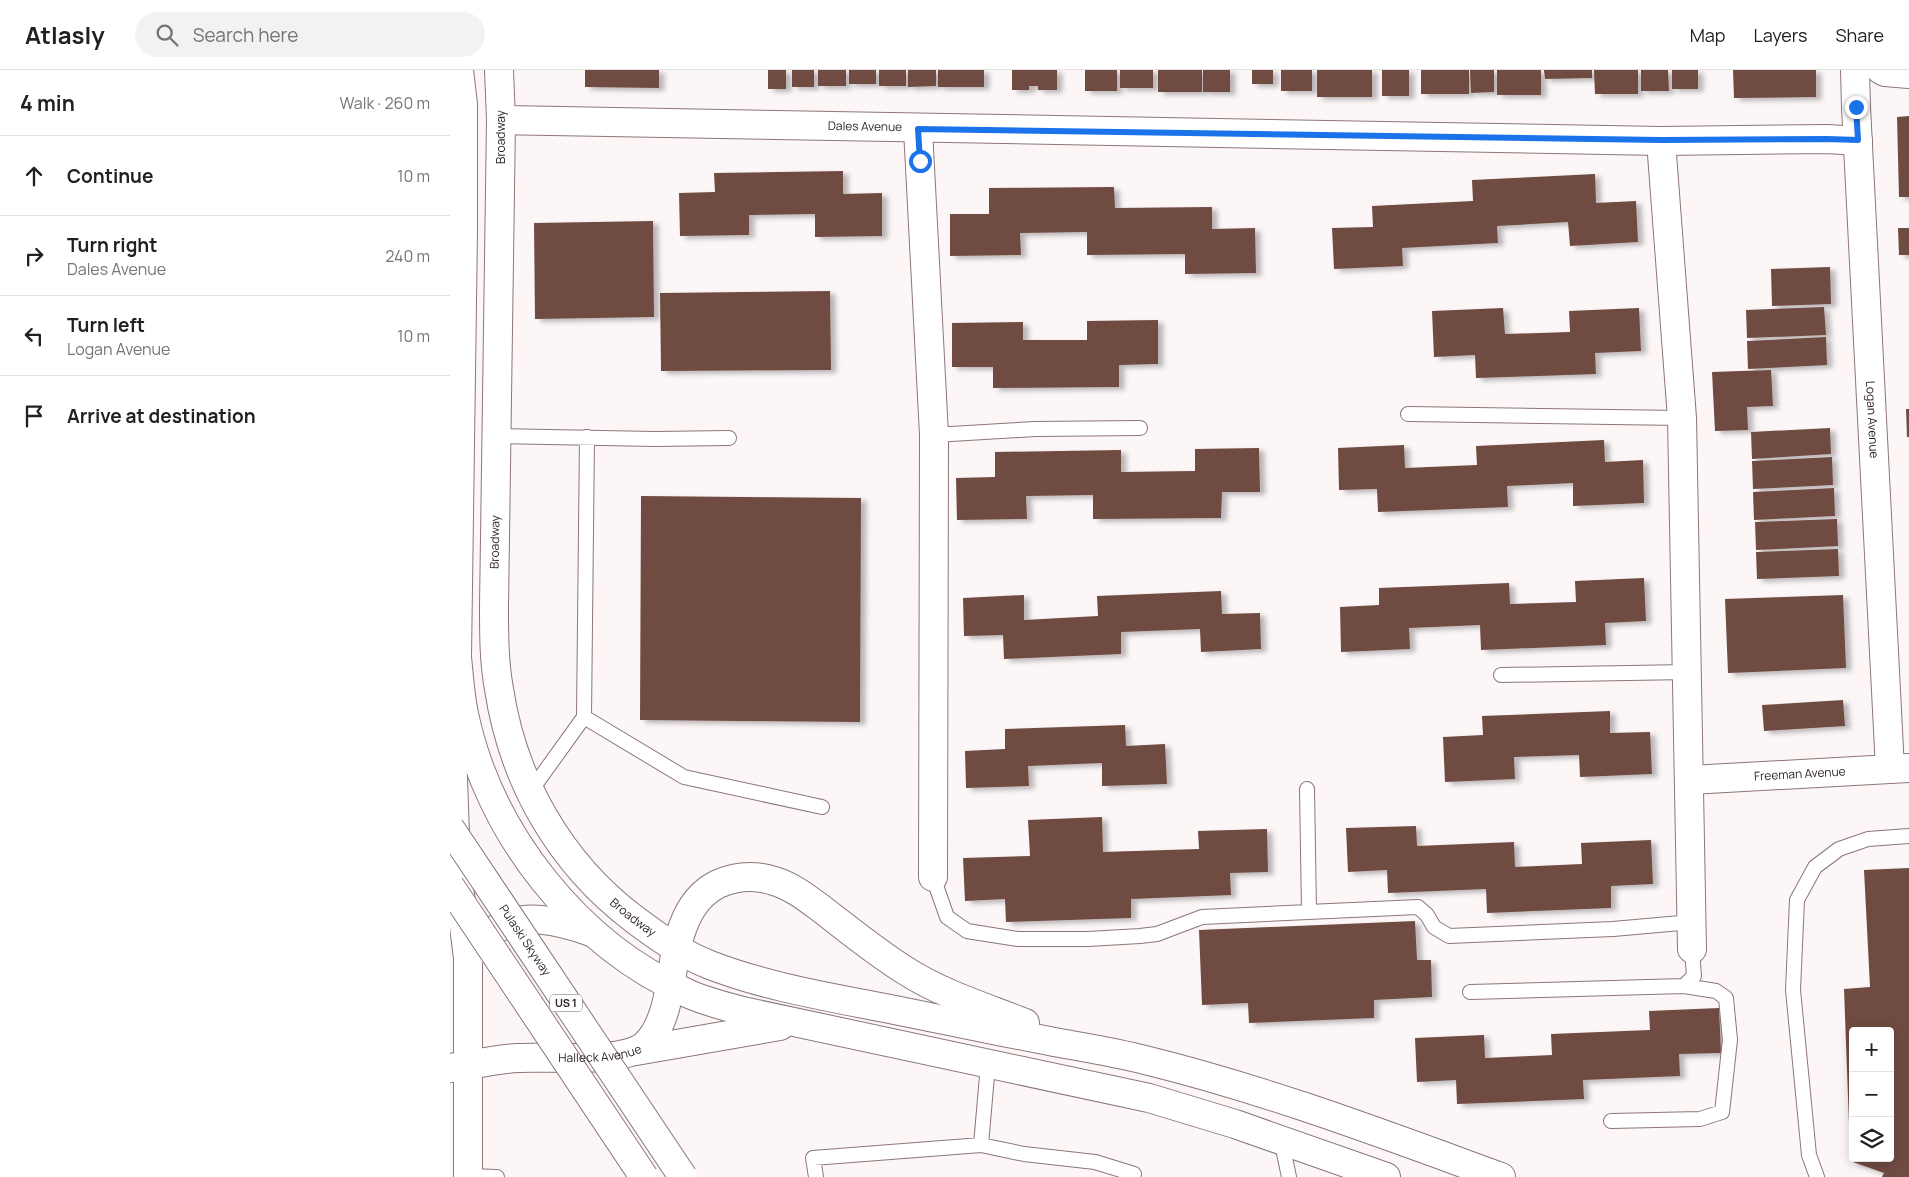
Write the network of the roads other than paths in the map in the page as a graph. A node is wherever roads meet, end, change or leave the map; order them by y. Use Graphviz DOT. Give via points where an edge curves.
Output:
graph roads {
  1 [pos="459,70"];
  2 [pos="499,70"];
  3 [pos="1855,70"];
  4 [pos="1881,70"];
  5 [pos="1909,74"];
  6 [pos="501,120"];
  7 [pos="918,129"];
  8 [pos="1661,140"];
  9 [pos="1858,140"];
  10 [pos="456,228"];
  11 [pos="1408,414"];
  12 [pos="1682,418"];
  13 [pos="1140,428"];
  14 [pos="497,436"];
  15 [pos="934,436"];
  16 [pos="587,437"];
  17 [pos="729,438"];
  18 [pos="455,451"];
  19 [pos="457,657"];
  20 [pos="1688,672"];
  21 [pos="1501,675"];
  22 [pos="584,718"];
  23 [pos="1899,769"];
  24 [pos="1690,780"];
  25 [pos="1307,789"];
  26 [pos="530,792"];
  27 [pos="822,807"];
  28 [pos="450,828"];
  29 [pos="1909,836"];
  30 [pos="933,877"];
  31 [pos="450,886"];
  32 [pos="1309,912"];
  33 [pos="1692,922"];
  34 [pos="594,933"];
  35 [pos="676,949"];
  36 [pos="1692,949"];
  37 [pos="468,958"];
  38 [pos="670,985"];
  39 [pos="1684,986"];
  40 [pos="1470,992"];
  41 [pos="796,1024"];
  42 [pos="1089,1048"];
  43 [pos="636,1051"];
  44 [pos="988,1064"];
  45 [pos="460,1066"];
  46 [pos="1611,1121"];
  47 [pos="1281,1139"];
  48 [pos="981,1145"];
  49 [pos="1134,1174"];
  50 [pos="468,1177"];
  51 [pos="497,1177"];
  52 [pos="644,1177"];
  53 [pos="683,1177"];
  54 [pos="816,1177"];
  55 [pos="1289,1177"];
  56 [pos="1386,1177"];
  57 [pos="1501,1177"];
  58 [pos="1816,1177"];
  1 -- 10 [label="main road" via="463,113"];
  2 -- 6 [label="main road, Broadway"];
  3 -- 9 [label="main road, Logan Avenue"];
  4 -- 5 [label="main road"];
  6 -- 7 [label="main road, Dales Avenue"];
  6 -- 14 [label="main road, Broadway"];
  7 -- 8 [label="main road, Dales Avenue"];
  7 -- 15 [label="main road"];
  8 -- 9 [label="main road, Dales Avenue"];
  8 -- 12 [label="main road"];
  9 -- 23 [label="main road, Logan Avenue"];
  10 -- 18 [label="main road"];
  11 -- 12 [label="lane"];
  12 -- 20 [label="main road"];
  13 -- 15 [label="lane" via="1034,429"];
  14 -- 16 [label="lane"];
  14 -- 26 [label="main road, Broadway" via="496,667 508,733"];
  15 -- 30 [label="main road"];
  16 -- 17 [label="lane"];
  16 -- 22 [label="lane"];
  18 -- 19 [label="main road"];
  19 -- 34 [label="main road" via="464,714 495,802 532,865"];
  19 -- 37 [label="main road" via="452,750 456,863"];
  20 -- 21 [label="lane"];
  20 -- 24 [label="main road"];
  22 -- 26 [label="lane"];
  22 -- 27 [label="lane" via="684,776"];
  23 -- 24 [label="main road, Freeman Avenue"];
  24 -- 33 [label="main road"];
  25 -- 32 [label="lane"];
  26 -- 35 [label="main road, Broadway" via="563,848 596,887 615,905"];
  28 -- 53 [label="main road, Pulaski Skyway / US 1, bridge"];
  29 -- 58 [label="lane" via="1868,839 1839,849 1815,867 1797,900 1793,990 1809,1156"];
  30 -- 32 [label="lane" via="947,917 967,931 1018,939 1140,936 1157,934 1202,917"];
  31 -- 52 [label="main road, US 1, bridge"];
  32 -- 33 [label="lane" via="1418,907 1434,927 1449,936"];
  33 -- 36 [label="main road"];
  34 -- 37 [label="main road" via="552,921 522,920 493,931"];
  34 -- 38 [label="main road"];
  35 -- 38 [label="main road, Halleck Avenue"];
  35 -- 42 [label="main road, Broadway" via="712,966 768,983"];
  35 -- 42 [label="main road, Halleck Avenue" via="687,915 712,887 750,877 775,881 802,894 922,981"];
  36 -- 39 [label="lane" via="1694,976"];
  37 -- 45 [label="main road"];
  38 -- 41 [label="main road" via="717,1004"];
  38 -- 43 [label="main road, Halleck Avenue" via="659,1026 646,1044"];
  39 -- 40 [label="lane"];
  39 -- 46 [label="lane" via="1716,990 1726,998 1730,1040 1722,1112 1700,1119"];
  41 -- 43 [label="main road"];
  41 -- 44 [label="main road"];
  42 -- 57 [label="main road" via="1267,1093"];
  43 -- 45 [label="main road, Halleck Avenue" via="614,1056 516,1058"];
  44 -- 47 [label="main road" via="1149,1098"];
  44 -- 48 [label="lane"];
  45 -- 50 [label="main road"];
  47 -- 55 [label="lane"];
  47 -- 56 [label="main road"];
  48 -- 49 [label="lane" via="1030,1155 1095,1162"];
  48 -- 54 [label="lane" via="813,1158"];
  50 -- 51 [label="lane"];
}
